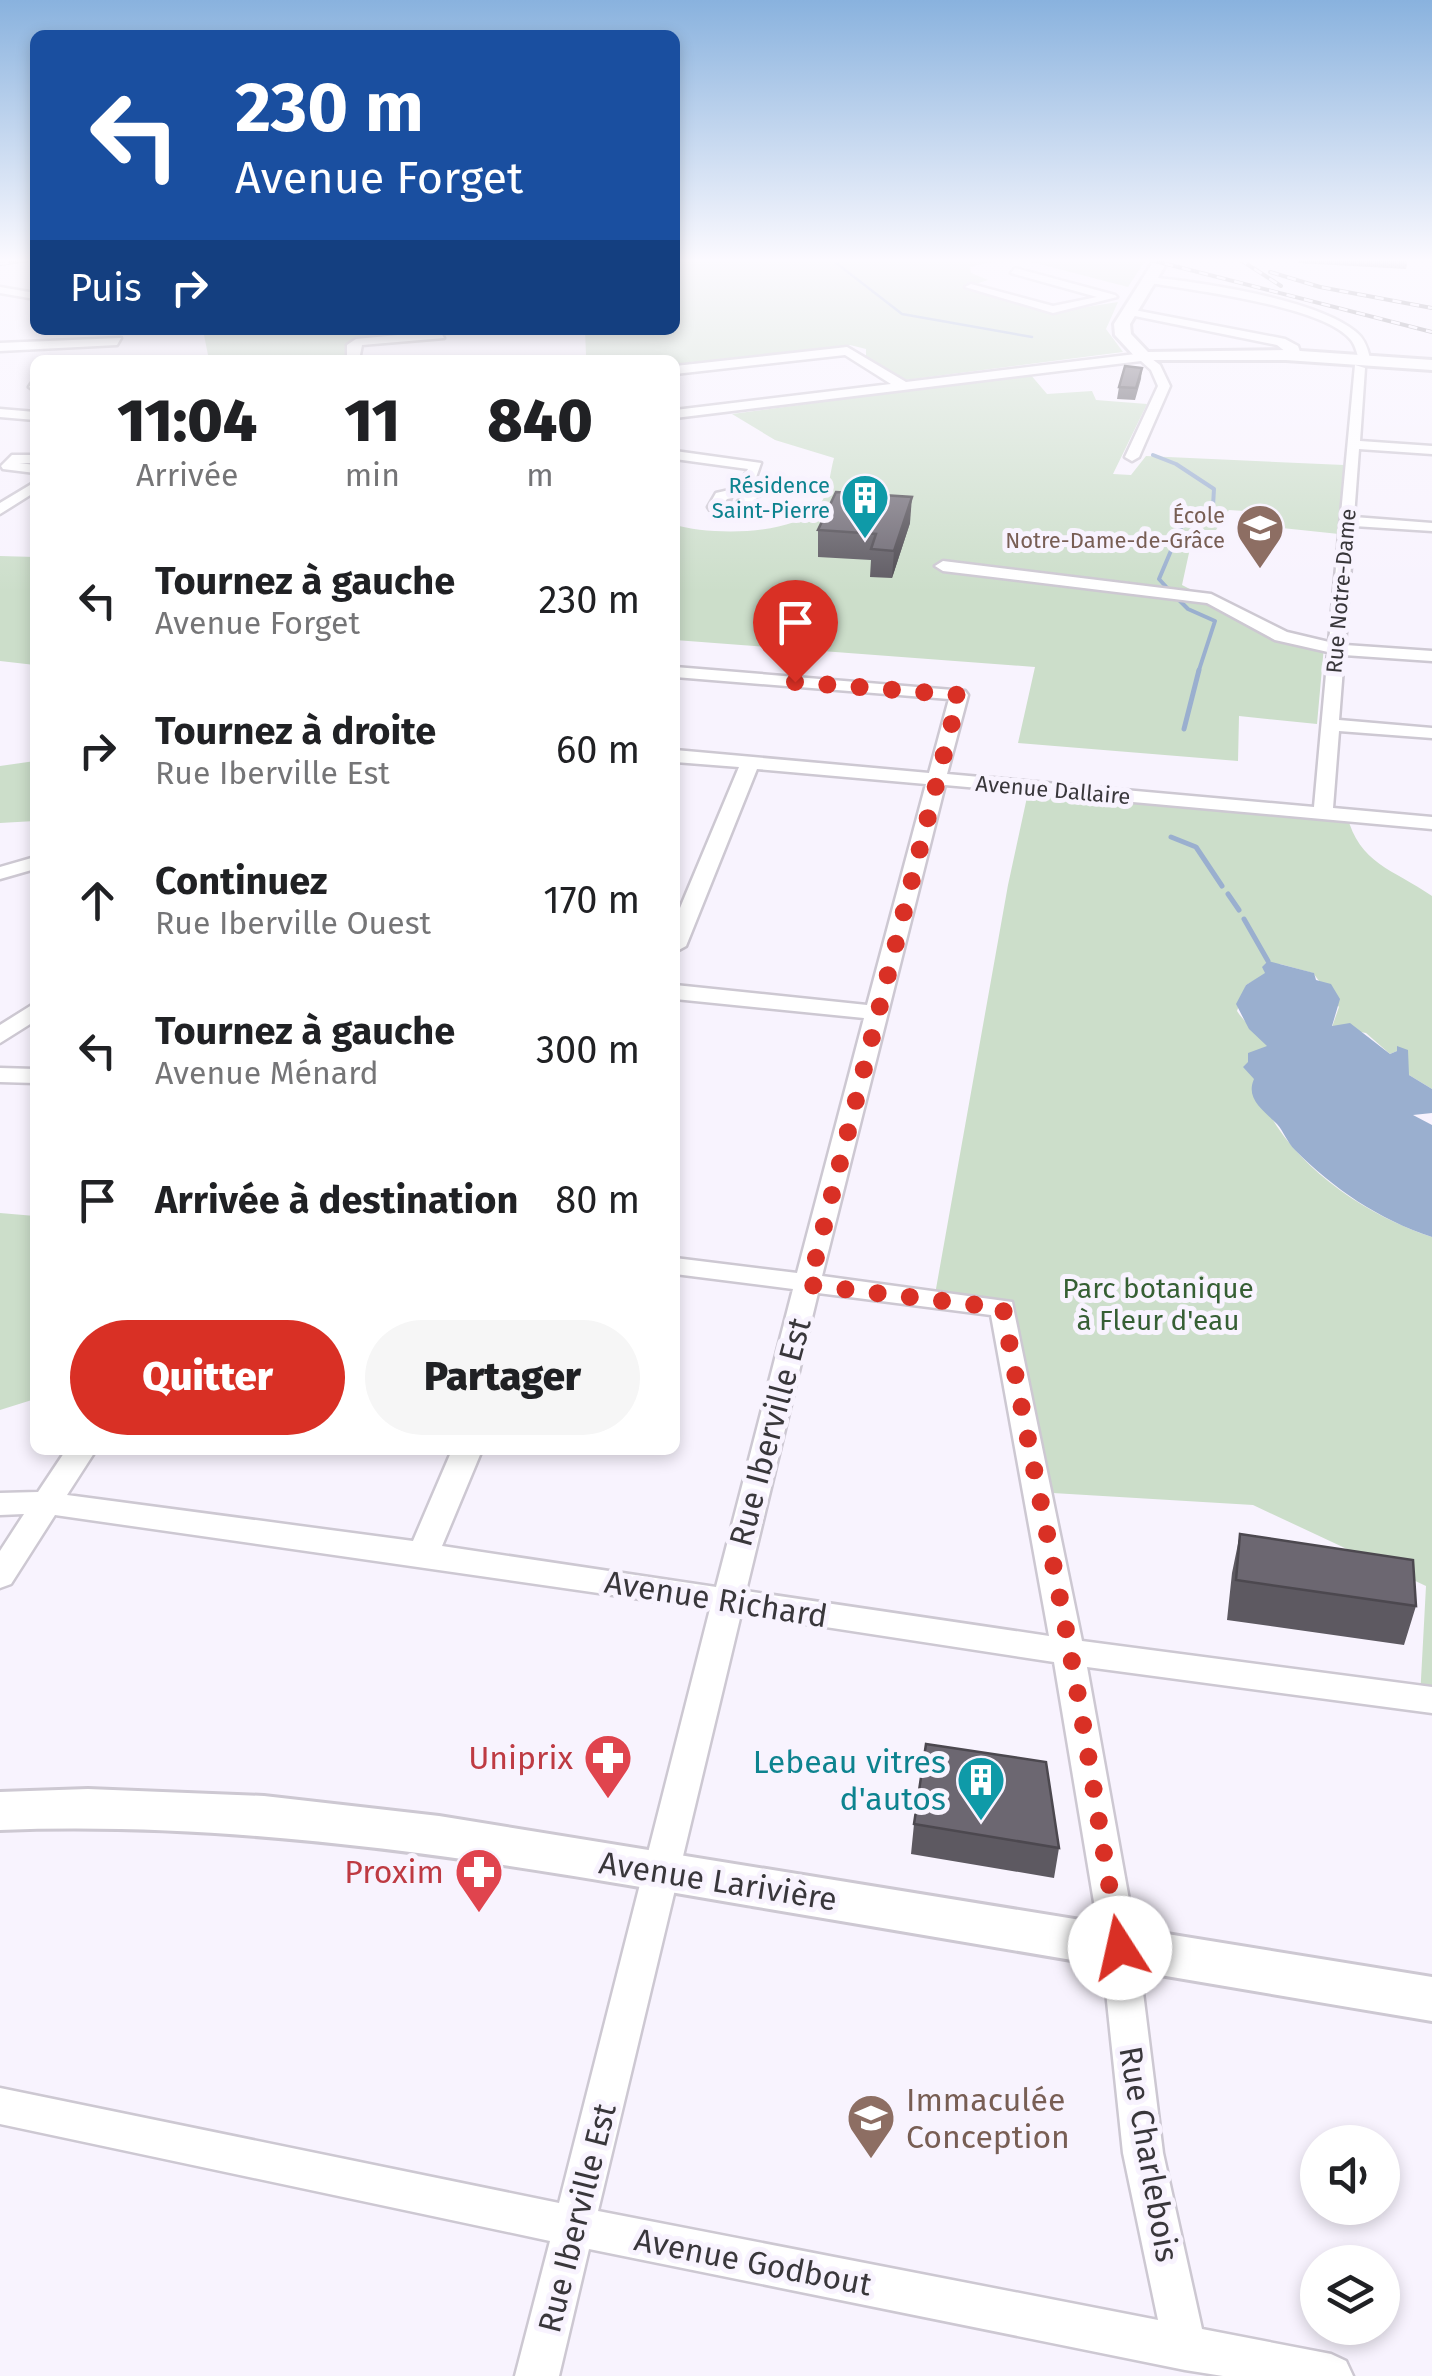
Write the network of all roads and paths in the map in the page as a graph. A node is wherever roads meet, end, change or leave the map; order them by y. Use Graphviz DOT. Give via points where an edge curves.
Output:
graph roads {
  1 [pos="878,370"];
  2 [pos="1038,370"];
  3 [pos="1157,370"];
  4 [pos="1361,370"];
  5 [pos="902,385"];
  6 [pos="680,413"];
  7 [pos="0,414"];
  8 [pos="30,416"];
  9 [pos="1353,445"];
  10 [pos="1432,450"];
  11 [pos="680,456"];
  12 [pos="1132,457"];
  13 [pos="30,459"];
  14 [pos="30,468"];
  15 [pos="30,489"];
  16 [pos="744,491"];
  17 [pos="0,510"];
  18 [pos="1346,522"];
  19 [pos="1432,527"];
  20 [pos="942,566"];
  21 [pos="1336,649"];
  22 [pos="1432,656"];
  23 [pos="680,672"];
  24 [pos="1330,725"];
  25 [pos="1432,733"];
  26 [pos="680,757"];
  27 [pos="749,765"];
  28 [pos="938,780"];
  29 [pos="1323,813"];
  30 [pos="1432,822"];
  31 [pos="680,934"];
  32 [pos="680,993"];
  33 [pos="878,1013"];
  34 [pos="30,1014"];
  35 [pos="0,1036"];
  36 [pos="0,1075"];
  37 [pos="30,1076"];
  38 [pos="680,1267"];
  39 [pos="809,1285"];
  40 [pos="78,1455"];
  41 [pos="465,1455"];
  42 [pos="48,1503"];
  43 [pos="0,1504"];
  44 [pos="423,1554"];
  45 [pos="0,1576"];
  46 [pos="725,1601"];
  47 [pos="1070,1652"];
  48 [pos="1432,1700"];
  49 [pos="0,1811"];
  50 [pos="663,1871"];
  51 [pos="1120,1948"];
  52 [pos="1432,2000"];
  53 [pos="0,2106"];
  54 [pos="574,2226"];
  55 [pos="1185,2349"];
  56 [pos="536,2376"];
  57 [pos="1332,2376"];
  1 -- 5 [label="street"];
  2 -- 5 [label="street"];
  3 -- 12 [label="street" via="1164,386"];
  4 -- 9 [label="street, Rue Notre-Dame"];
  5 -- 6 [label="street"];
  7 -- 8 [label="street"];
  9 -- 10 [label="street"];
  9 -- 18 [label="street, Rue Notre-Dame"];
  11 -- 16 [label="street" via="752,464 757,471"];
  13 -- 14 [label="street" via="8,466"];
  15 -- 17 [label="street"];
  18 -- 19 [label="street"];
  18 -- 21 [label="street, Rue Notre-Dame"];
  20 -- 21 [label="street" via="1210,599 1281,636"];
  21 -- 22 [label="street"];
  21 -- 24 [label="street, Rue Notre-Dame"];
  23 -- 28 [label="street, Rue Iberville Est" via="959,695"];
  24 -- 25 [label="street"];
  24 -- 29 [label="street, Rue Notre-Dame"];
  26 -- 27 [label="street, Avenue Dallaire"];
  27 -- 28 [label="street, Avenue Dallaire"];
  27 -- 31 [label="street"];
  28 -- 29 [label="street, Avenue Dallaire"];
  28 -- 33 [label="street, Rue Iberville Est"];
  29 -- 30 [label="street, Avenue Dallaire"];
  32 -- 33 [label="street"];
  33 -- 39 [label="street, Rue Iberville Est"];
  34 -- 35 [label="street"];
  36 -- 37 [label="street"];
  38 -- 39 [label="street"];
  39 -- 46 [label="street, Rue Iberville Est"];
  39 -- 47 [label="street, Rue Charlebois" via="1003,1308"];
  40 -- 42 [label="street"];
  41 -- 44 [label="street"];
  42 -- 43 [label="street, Avenue Richard"];
  42 -- 44 [label="street, Avenue Richard"];
  42 -- 45 [label="street"];
  44 -- 46 [label="street, Avenue Richard"];
  46 -- 47 [label="street, Avenue Richard"];
  46 -- 50 [label="street, Rue Iberville Est"];
  47 -- 48 [label="street, Avenue Richard"];
  47 -- 51 [label="street, Rue Charlebois"];
  49 -- 50 [label="main road, Avenue Larivière" via="262,1814"];
  50 -- 51 [label="main road, Avenue Larivière"];
  50 -- 54 [label="street, Rue Iberville Est"];
  51 -- 52 [label="main road, Avenue Larivière"];
  51 -- 55 [label="street, Rue Charlebois" via="1139,2130"];
  53 -- 54 [label="street, Avenue Godbout"];
  54 -- 55 [label="street, Avenue Godbout"];
  54 -- 56 [label="street, Rue Iberville Est"];
  55 -- 57 [label="street, Avenue Godbout"];
}
